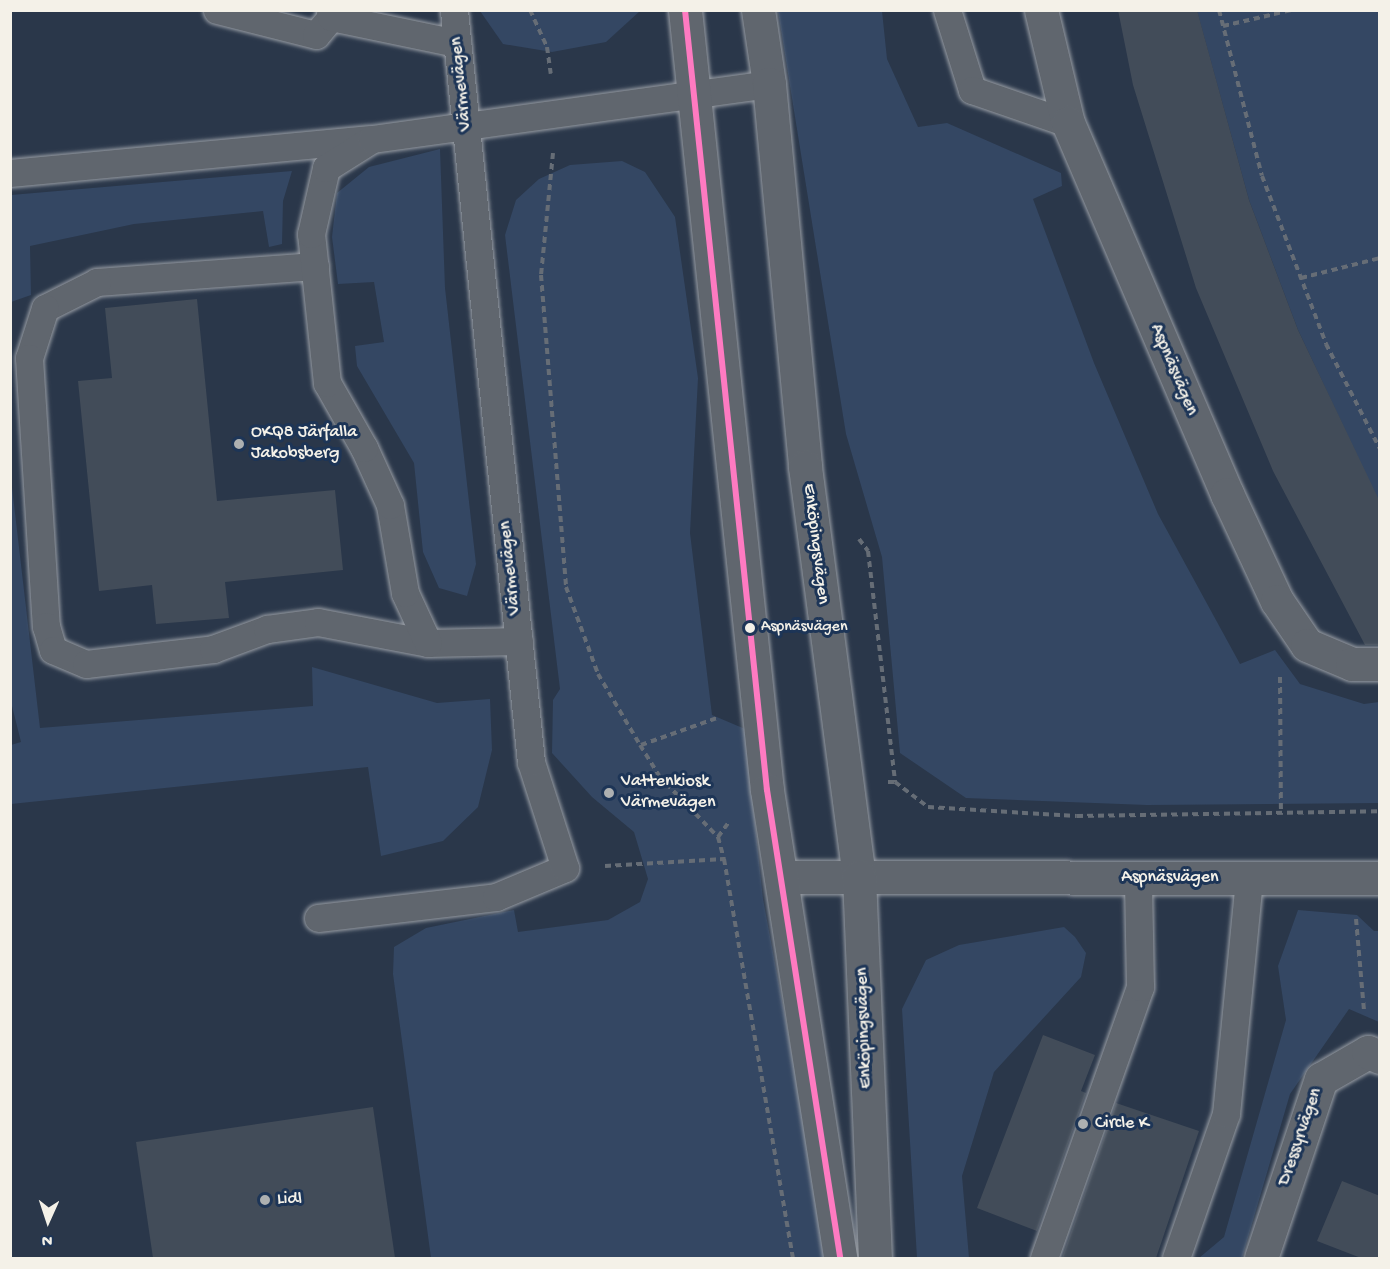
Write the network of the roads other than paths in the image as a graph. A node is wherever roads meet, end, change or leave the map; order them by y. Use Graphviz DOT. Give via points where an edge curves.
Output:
graph roads {
  1 [pos="217,10"];
  2 [pos="454,10"];
  3 [pos="685,10"];
  4 [pos="758,10"];
  5 [pos="947,10"];
  6 [pos="1041,10"];
  7 [pos="331,14"];
  8 [pos="457,43"];
  9 [pos="768,84"];
  10 [pos="694,94"];
  11 [pos="1068,123"];
  12 [pos="467,126"];
  13 [pos="372,138"];
  14 [pos="10,173"];
  15 [pos="315,266"];
  16 [pos="519,641"];
  17 [pos="428,643"];
  18 [pos="1380,664"];
  19 [pos="781,877"];
  20 [pos="859,877"];
  21 [pos="1138,878"];
  22 [pos="1249,878"];
  23 [pos="1380,878"];
  24 [pos="318,918"];
  25 [pos="1374,1054"];
  26 [pos="840,1258"];
  27 [pos="875,1258"];
  28 [pos="1044,1258"];
  29 [pos="1176,1258"];
  30 [pos="1261,1258"];
  1 -- 7 [label="lane" via="316,35"];
  2 -- 8 [label="lane, Värmevägen"];
  3 -- 10 [label="street"];
  4 -- 9 [label="street, Enköpingsvägen"];
  5 -- 11 [label="lane" via="972,90"];
  6 -- 11 [label="street, Aspnäsvägen"];
  7 -- 8 [label="lane"];
  8 -- 12 [label="lane, Värmevägen"];
  9 -- 10 [label="lane"];
  9 -- 20 [label="street, Enköpingsvägen" via="805,466"];
  10 -- 12 [label="lane"];
  10 -- 19 [label="street" via="767,790"];
  11 -- 18 [label="street, Aspnäsvägen" via="1277,601 1307,645 1352,664"];
  12 -- 13 [label="lane"];
  12 -- 16 [label="lane, Värmevägen"];
  13 -- 14 [label="lane"];
  13 -- 15 [label="lane" via="326,168 311,234"];
  15 -- 17 [label="lane" via="327,383 364,448 390,505 405,593"];
  15 -- 17 [label="lane" via="97,282 45,308 29,358 46,626 53,650 86,664 213,649 267,630 318,622"];
  16 -- 17 [label="lane"];
  16 -- 24 [label="lane, Värmevägen" via="531,762 565,868 496,897"];
  19 -- 20 [label="street, Aspnäsvägen"];
  19 -- 26 [label="street"];
  20 -- 21 [label="street, Aspnäsvägen"];
  20 -- 27 [label="street, Enköpingsvägen"];
  21 -- 22 [label="street, Aspnäsvägen"];
  21 -- 28 [label="lane" via="1140,987"];
  22 -- 23 [label="street, Aspnäsvägen"];
  22 -- 29 [label="lane" via="1226,1114"];
  25 -- 30 [label="street, Dressyrvägen" via="1321,1079"];
}
